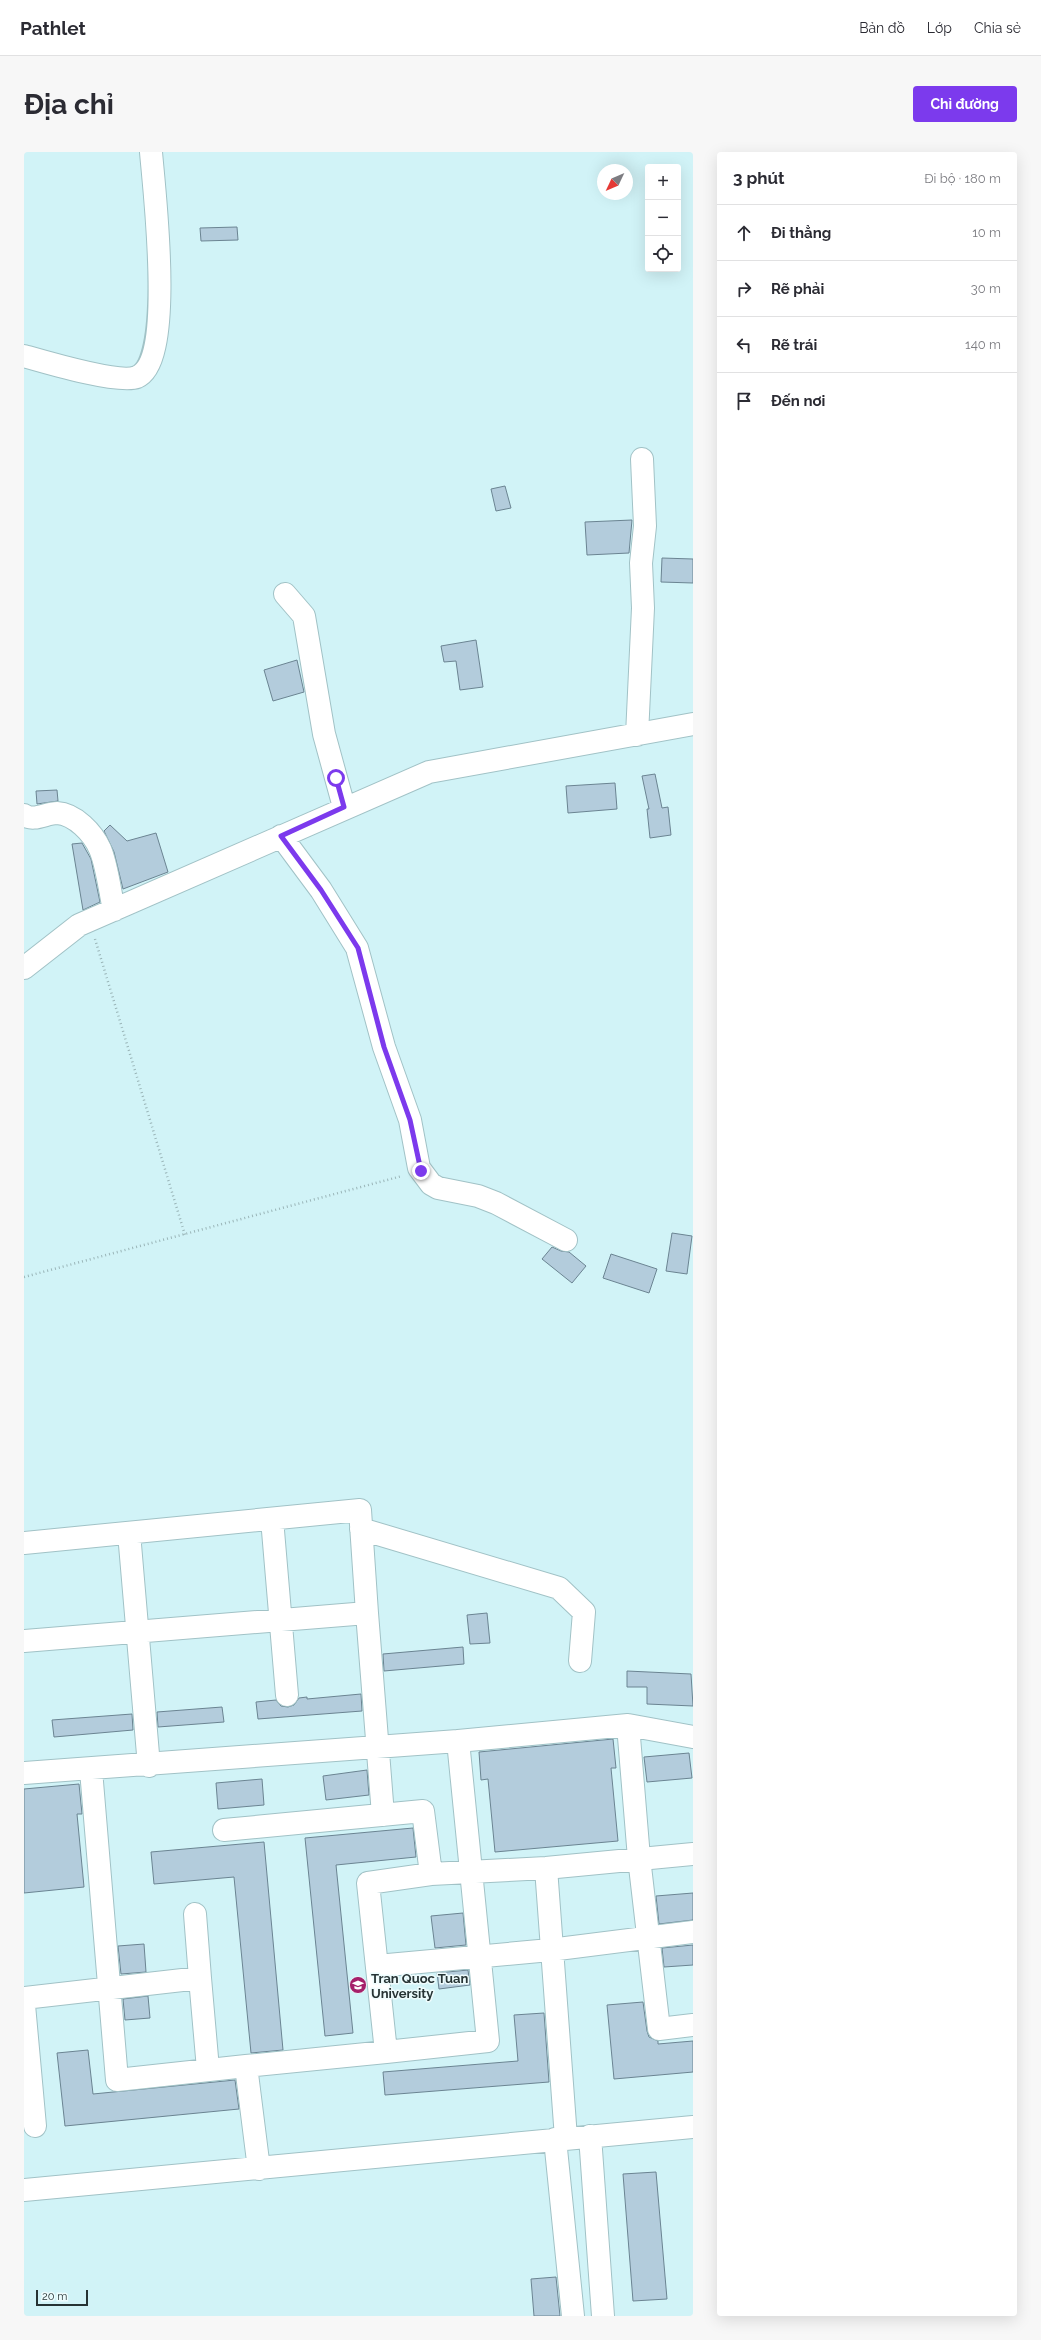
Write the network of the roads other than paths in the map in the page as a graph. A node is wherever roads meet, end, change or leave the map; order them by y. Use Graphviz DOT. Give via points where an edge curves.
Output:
graph roads {
  1 [pos="151,152"];
  2 [pos="24,356"];
  3 [pos="642,459"];
  4 [pos="285,594"];
  5 [pos="693,724"];
  6 [pos="636,735"];
  7 [pos="344,807"];
  8 [pos="24,816"];
  9 [pos="281,836"];
  10 [pos="114,910"];
  11 [pos="24,968"];
  12 [pos="566,1240"];
  13 [pos="272,1519"];
  14 [pos="361,1529"];
  15 [pos="129,1533"];
  16 [pos="24,1543"];
  17 [pos="367,1612"];
  18 [pos="279,1619"];
  19 [pos="138,1632"];
  20 [pos="24,1641"];
  21 [pos="580,1661"];
  22 [pos="287,1694"];
  23 [pos="628,1725"];
  24 [pos="693,1737"];
  25 [pos="458,1741"];
  26 [pos="377,1746"];
  27 [pos="150,1766"];
  28 [pos="91,1770"];
  29 [pos="24,1773"];
  30 [pos="382,1815"];
  31 [pos="224,1830"];
  32 [pos="693,1854"];
  33 [pos="639,1858"];
  34 [pos="546,1868"];
  35 [pos="471,1873"];
  36 [pos="431,1874"];
  37 [pos="195,1914"];
  38 [pos="693,1932"];
  39 [pos="648,1937"];
  40 [pos="550,1950"];
  41 [pos="479,1955"];
  42 [pos="377,1966"];
  43 [pos="200,1978"];
  44 [pos="109,1990"];
  45 [pos="24,1998"];
  46 [pos="24,2004"];
  47 [pos="693,2025"];
  48 [pos="386,2052"];
  49 [pos="246,2066"];
  50 [pos="208,2069"];
  51 [pos="35,2126"];
  52 [pos="693,2127"];
  53 [pos="590,2136"];
  54 [pos="561,2139"];
  55 [pos="259,2169"];
  56 [pos="24,2190"];
  57 [pos="573,2316"];
  58 [pos="603,2316"];
  1 -- 2 [label="street" via="160,265 159,324 148,367 138,376 126,378 80,372"];
  3 -- 6 [label="street" via="645,526 641,563 643,608"];
  4 -- 7 [label="street" via="304,616 324,734"];
  5 -- 6 [label="street"];
  6 -- 7 [label="street" via="429,772"];
  7 -- 9 [label="street"];
  8 -- 10 [label="street" via="40,817 56,813 71,816 79,822 100,850"];
  9 -- 10 [label="street"];
  9 -- 12 [label="street" via="321,890 358,948 384,1047 410,1120 421,1171 431,1184 438,1188 478,1196 496,1203"];
  10 -- 11 [label="street" via="89,920 56,941"];
  13 -- 14 [label="street" via="360,1510"];
  13 -- 15 [label="street"];
  13 -- 18 [label="street"];
  14 -- 17 [label="street"];
  14 -- 21 [label="street" via="559,1588 584,1612"];
  15 -- 16 [label="street"];
  15 -- 19 [label="street"];
  17 -- 18 [label="street"];
  17 -- 26 [label="street"];
  18 -- 19 [label="street"];
  18 -- 22 [label="street"];
  19 -- 20 [label="street"];
  19 -- 27 [label="street"];
  23 -- 24 [label="street"];
  23 -- 25 [label="street"];
  23 -- 33 [label="street"];
  25 -- 26 [label="street"];
  25 -- 35 [label="street"];
  26 -- 27 [label="street"];
  26 -- 30 [label="street"];
  27 -- 28 [label="street"];
  28 -- 29 [label="street"];
  28 -- 44 [label="street"];
  30 -- 31 [label="street"];
  30 -- 36 [label="street" via="423,1812"];
  32 -- 33 [label="street"];
  33 -- 34 [label="street"];
  33 -- 39 [label="street"];
  34 -- 35 [label="street"];
  34 -- 40 [label="street"];
  35 -- 36 [label="street"];
  35 -- 41 [label="street"];
  36 -- 42 [label="street" via="368,1883"];
  37 -- 43 [label="street"];
  38 -- 39 [label="street"];
  39 -- 40 [label="street"];
  39 -- 47 [label="street" via="659,2029"];
  40 -- 41 [label="street"];
  40 -- 54 [label="street"];
  41 -- 42 [label="street"];
  41 -- 48 [label="street" via="488,2041"];
  42 -- 48 [label="street"];
  43 -- 44 [label="street"];
  43 -- 50 [label="street"];
  44 -- 45 [label="street"];
  44 -- 50 [label="street" via="116,2080"];
  46 -- 51 [label="street"];
  48 -- 49 [label="street"];
  49 -- 50 [label="street"];
  49 -- 55 [label="street"];
  52 -- 53 [label="street"];
  53 -- 54 [label="street"];
  53 -- 58 [label="street"];
  54 -- 55 [label="street"];
  54 -- 57 [label="street"];
  55 -- 56 [label="street"];
}
